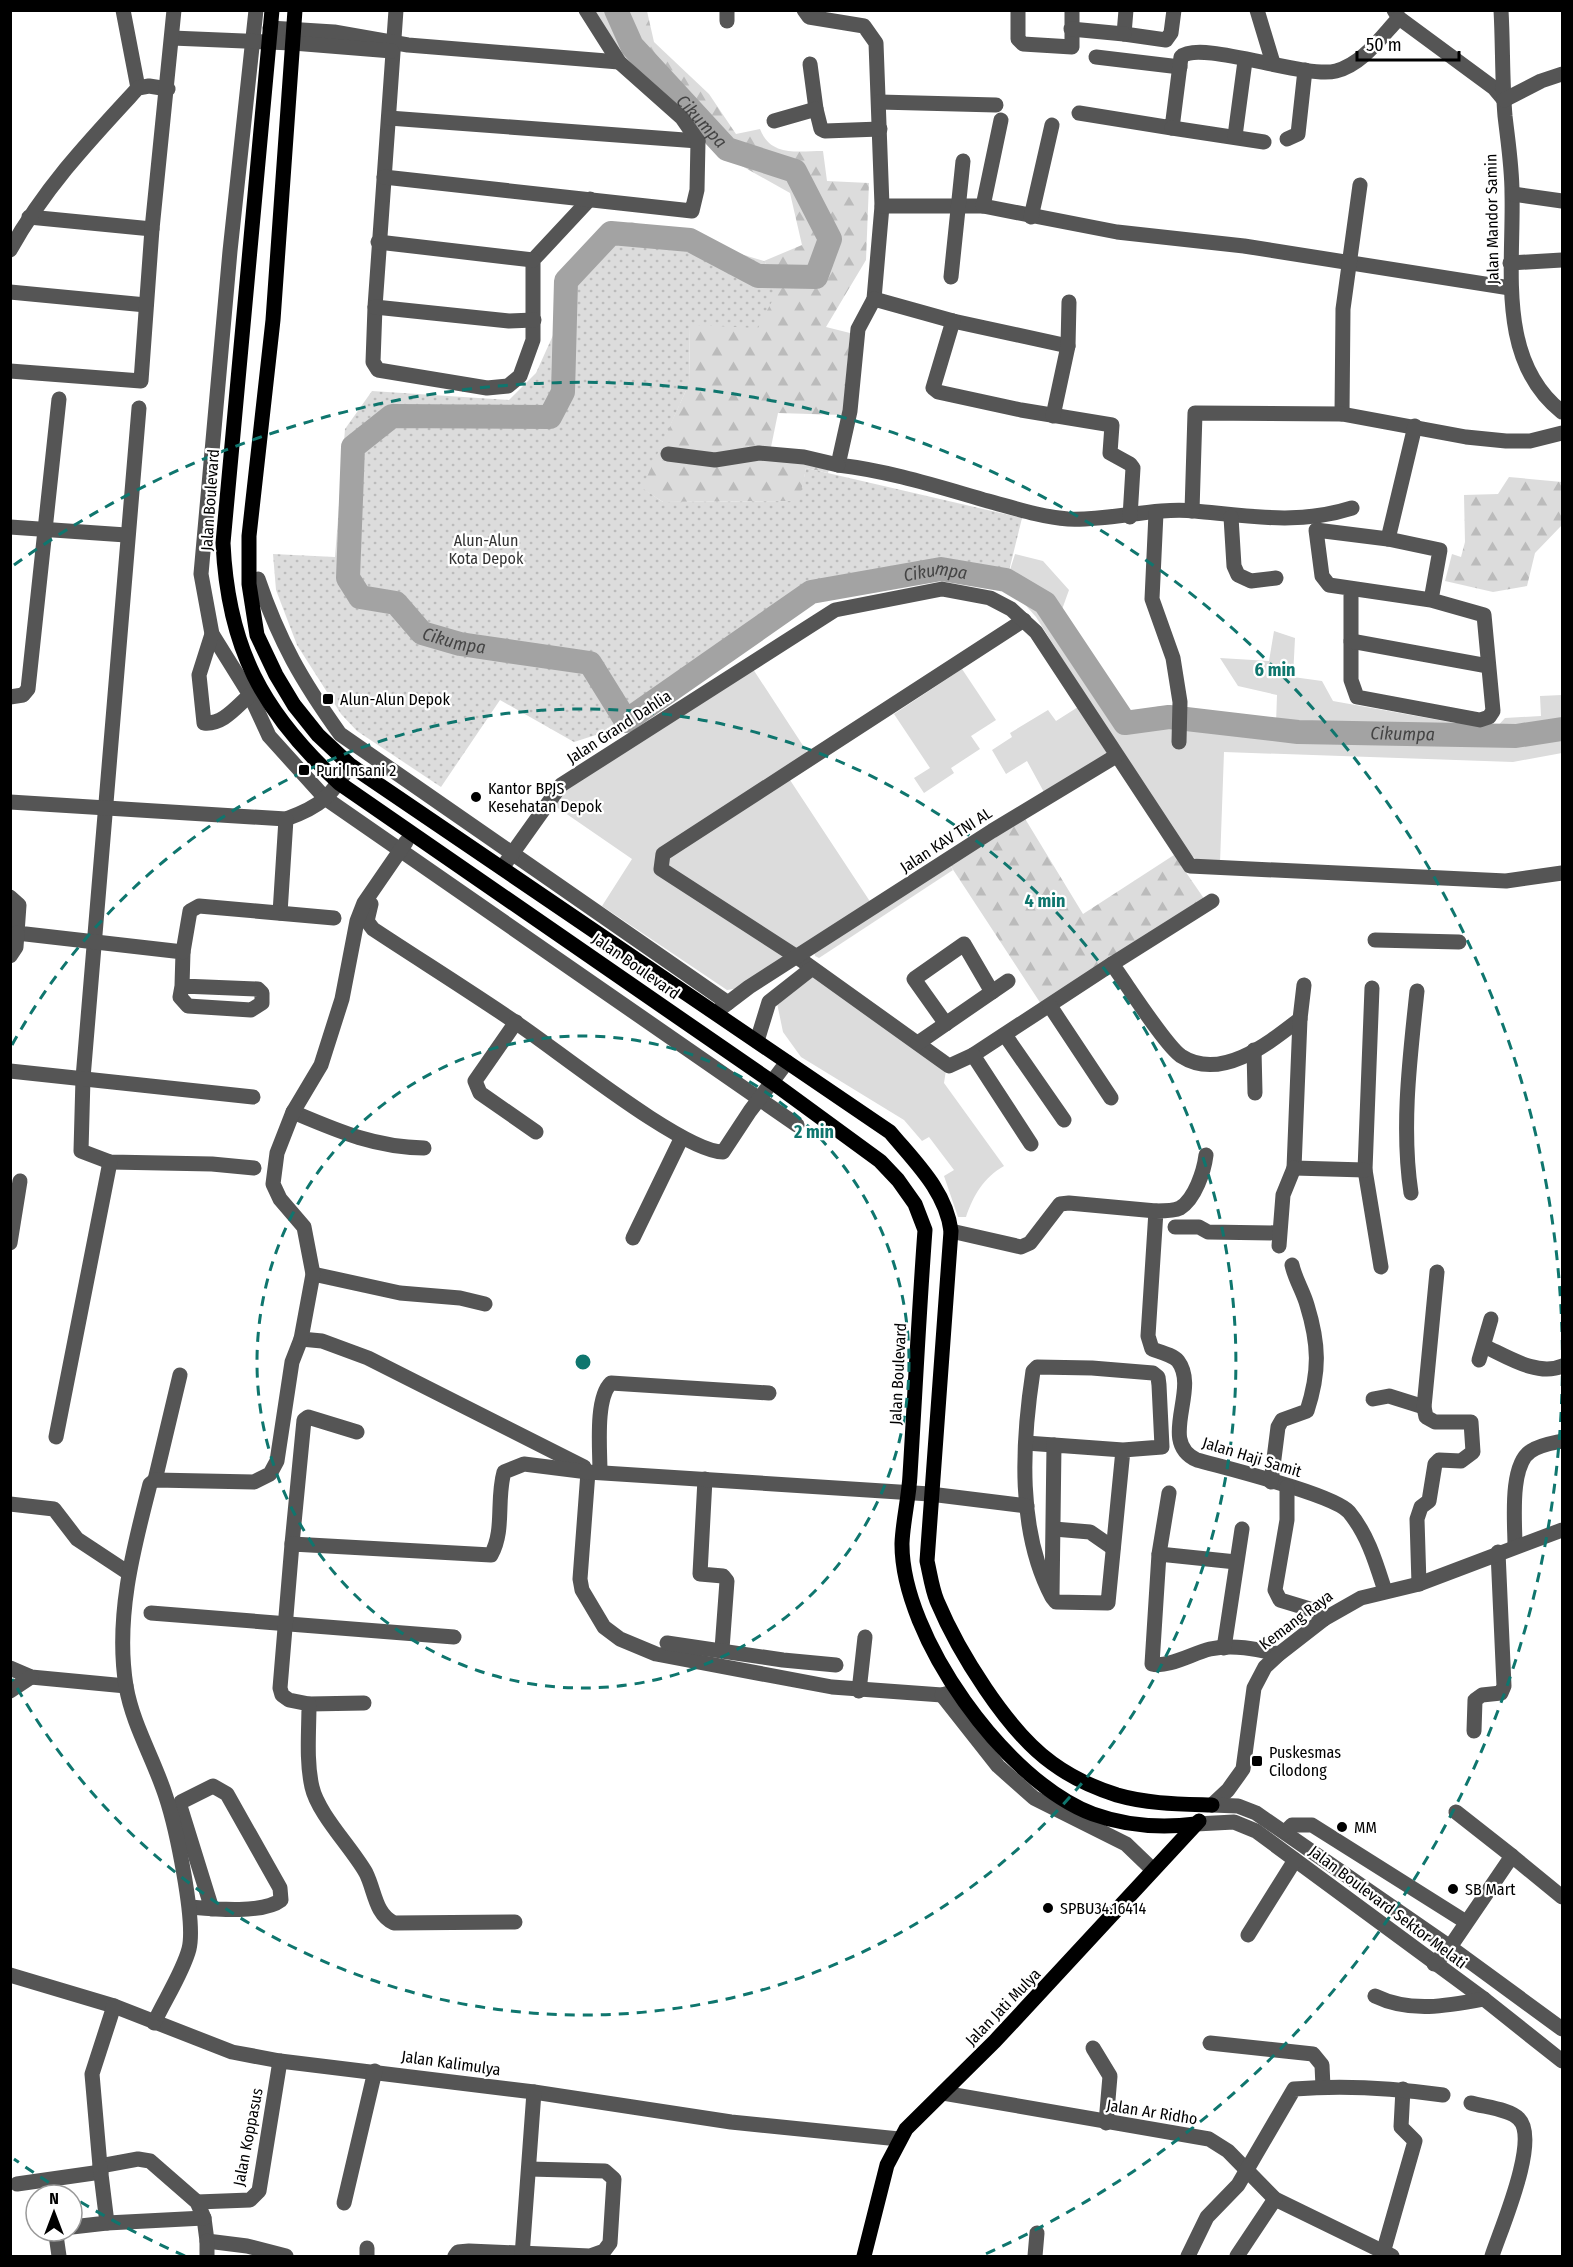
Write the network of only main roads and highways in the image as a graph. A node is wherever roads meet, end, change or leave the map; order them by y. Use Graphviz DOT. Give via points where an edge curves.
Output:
graph roads {
  1 [pos="272,10"];
  2 [pos="295,10"];
  3 [pos="1212,1805"];
  4 [pos="1196,1824"];
  5 [pos="1160,1828"];
  6 [pos="1168,1852"];
  7 [pos="864,2256"];
  1 -- 5 [label="main road, Jalan Boulevard" via="264,37 223,543 225,577 238,640 251,675 290,734 339,783 772,1082 880,1161 898,1180 915,1204 925,1230 909,1493 902,1544 912,1602 949,1693 1011,1757 1051,1792 1093,1814"];
  2 -- 3 [label="main road, Jalan Boulevard" via="273,320 249,536 249,584 256,635 276,675 318,735 350,765 502,868 722,1008 757,1041 890,1132 932,1182 949,1214 951,1231 927,1561 937,1600 985,1689 1051,1763 1081,1781 1118,1795 1164,1804"];
  3 -- 4 [label="main road, Jalan Jati Mulya"];
  4 -- 5 [label="main road, Jalan Boulevard"];
  4 -- 6 [label="main road, Jalan Jati Mulya"];
  5 -- 6 [label="main road" via="1166,1836"];
  6 -- 7 [label="main road, Jalan Jati Mulya" via="1082,1949 899,2139 887,2165"];
}
